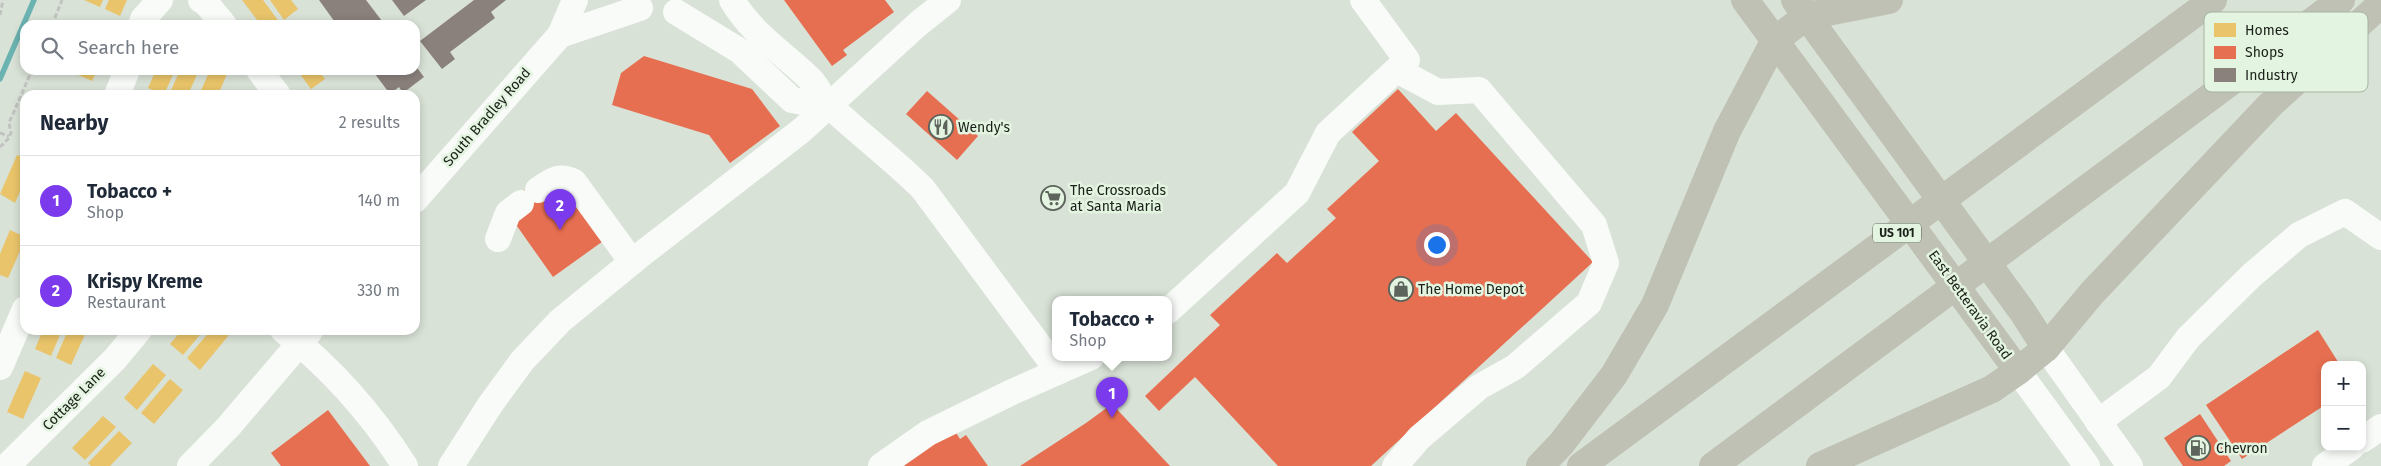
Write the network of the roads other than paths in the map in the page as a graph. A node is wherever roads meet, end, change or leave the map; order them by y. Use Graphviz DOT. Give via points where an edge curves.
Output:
graph roads {
  1 [pos="160,0"];
  2 [pos="201,0"];
  3 [pos="575,0"];
  4 [pos="699,0"];
  5 [pos="732,0"];
  6 [pos="948,0"];
  7 [pos="1363,0"];
  8 [pos="1745,0"];
  9 [pos="1889,0"];
  10 [pos="2213,0"];
  11 [pos="2341,0"];
  12 [pos="632,4"];
  13 [pos="2381,4"];
  14 [pos="1801,8"];
  15 [pos="676,12"];
  16 [pos="2325,12"];
  17 [pos="2368,16"];
  18 [pos="143,20"];
  19 [pos="220,20"];
  20 [pos="560,35"];
  21 [pos="1775,40"];
  22 [pos="1397,70"];
  23 [pos="125,75"];
  24 [pos="263,75"];
  25 [pos="119,90"];
  26 [pos="274,90"];
  27 [pos="2217,92"];
  28 [pos="2284,92"];
  29 [pos="830,107"];
  30 [pos="420,194"];
  31 [pos="2381,237"];
  32 [pos="498,239"];
  33 [pos="632,262"];
  34 [pos="1172,307"];
  35 [pos="20,321"];
  36 [pos="135,335"];
  37 [pos="297,335"];
  38 [pos="299,335"];
  39 [pos="2046,348"];
  40 [pos="1082,361"];
  41 [pos="0,367"];
  42 [pos="1058,371"];
  43 [pos="2018,371"];
  44 [pos="2098,422"];
  45 [pos="2381,428"];
  46 [pos="2366,437"];
  47 [pos="2346,451"];
  48 [pos="0,458"];
  49 [pos="2079,463"];
  50 [pos="7,466"];
  51 [pos="190,466"];
  52 [pos="405,466"];
  53 [pos="451,466"];
  54 [pos="881,466"];
  55 [pos="1396,466"];
  56 [pos="1540,466"];
  57 [pos="1581,466"];
  58 [pos="1713,466"];
  59 [pos="1820,466"];
  60 [pos="2130,466"];
  61 [pos="2325,466"];
  1 -- 18 [label="street"];
  2 -- 19 [label="street"];
  3 -- 20 [label="street, South Bradley Road"];
  4 -- 15 [label="street"];
  5 -- 29 [label="street" via="759,35 811,79"];
  6 -- 29 [label="street" via="863,73"];
  7 -- 22 [label="street" via="1408,60"];
  8 -- 21 [label="highway, East Betteravia Road"];
  9 -- 14 [label="highway"];
  10 -- 57 [label="highway, US 101"];
  11 -- 16 [label="highway"];
  12 -- 15 [label="street" via="647,11"];
  12 -- 20 [label="street"];
  13 -- 17 [label="highway"];
  14 -- 21 [label="highway"];
  14 -- 39 [label="highway"];
  15 -- 29 [label="street" via="740,51 792,100"];
  20 -- 30 [label="street, South Bradley Road"];
  21 -- 43 [label="highway, East Betteravia Road"];
  21 -- 56 [label="highway" via="1727,131 1654,305 1614,375"];
  22 -- 34 [label="street" via="1328,133 1297,193"];
  22 -- 55 [label="street" via="1438,92 1479,90 1594,225 1606,263 1589,303 1515,367 1479,388 1419,438"];
  23 -- 25 [label="street"];
  24 -- 26 [label="street"];
  27 -- 58 [label="highway"];
  28 -- 39 [label="highway" via="2092,292"];
  29 -- 33 [label="street"];
  29 -- 42 [label="street" via="923,189"];
  31 -- 44 [label="street" via="2345,212 2299,235 2252,275 2188,338 2159,377"];
  32 -- 33 [label="street" via="508,213 556,178 565,177 574,182"];
  33 -- 53 [label="street" via="560,321 522,361"];
  35 -- 41 [label="street"];
  36 -- 50 [label="street, Cottage Lane"];
  37 -- 51 [label="street" via="229,426"];
  38 -- 52 [label="street" via="382,431"];
  39 -- 43 [label="highway"];
  39 -- 44 [label="street"];
  40 -- 42 [label="street"];
  42 -- 54 [label="street" via="928,433"];
  43 -- 49 [label="street, East Betteravia Road"];
  43 -- 59 [label="highway" via="1992,389"];
  44 -- 60 [label="street"];
  45 -- 46 [label="street"];
  47 -- 61 [label="street"];
  48 -- 50 [label="street"];
}
